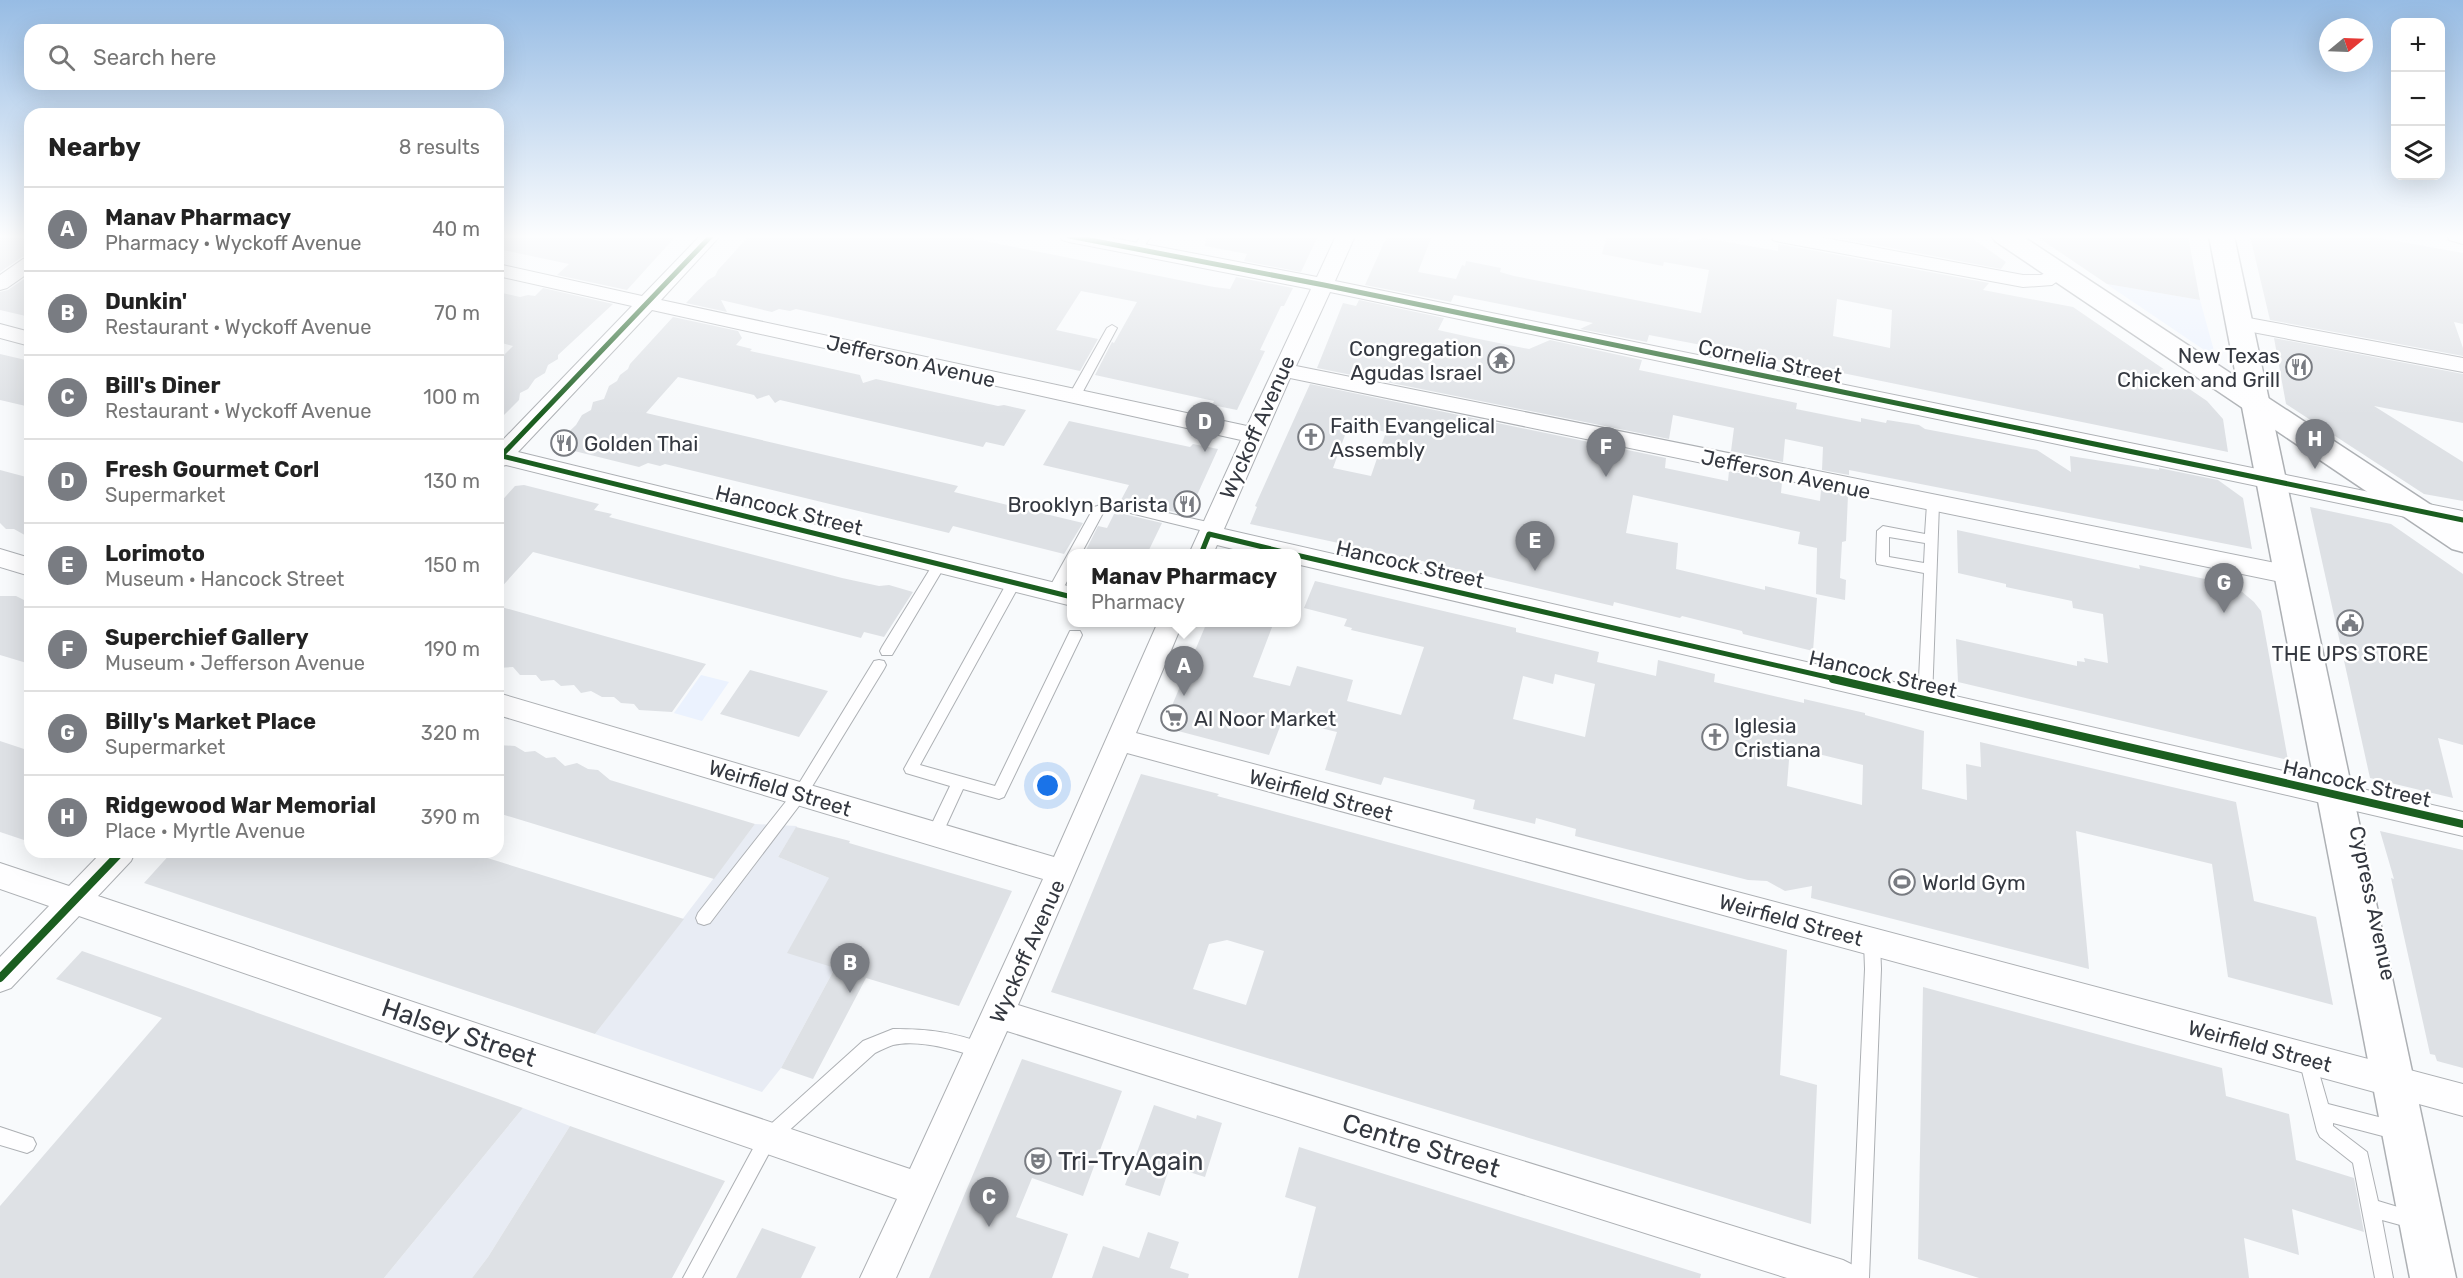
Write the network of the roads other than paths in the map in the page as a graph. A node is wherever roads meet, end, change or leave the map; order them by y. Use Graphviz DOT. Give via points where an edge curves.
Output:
graph roads {
  1 [pos="615,296"];
  2 [pos="655,296"];
  3 [pos="1319,296"];
  4 [pos="1375,296"];
  5 [pos="2093,296"];
  6 [pos="2233,296"];
  7 [pos="648,303"];
  8 [pos="2238,323"];
  9 [pos="1112,328"];
  10 [pos="0,331"];
  11 [pos="24,337"];
  12 [pos="2463,364"];
  13 [pos="1283,370"];
  14 [pos="1074,397"];
  15 [pos="2255,404"];
  16 [pos="1253,435"];
  17 [pos="504,452"];
  18 [pos="504,458"];
  19 [pos="2271,481"];
  20 [pos="1933,504"];
  21 [pos="2417,511"];
  22 [pos="2463,520"];
  23 [pos="1207,539"];
  24 [pos="1932,540"];
  25 [pos="2463,541"];
  26 [pos="1077,549"];
  27 [pos="1265,549"];
  28 [pos="1301,556"];
  29 [pos="0,558"];
  30 [pos="940,564"];
  31 [pos="24,565"];
  32 [pos="1931,569"];
  33 [pos="2290,575"];
  34 [pos="1067,577"];
  35 [pos="1014,582"];
  36 [pos="1063,595"];
  37 [pos="1169,627"];
  38 [pos="1075,635"];
  39 [pos="887,651"];
  40 [pos="879,665"];
  41 [pos="1925,700"];
  42 [pos="504,707"];
  43 [pos="1119,740"];
  44 [pos="959,782"];
  45 [pos="800,794"];
  46 [pos="2334,795"];
  47 [pos="2463,824"];
  48 [pos="935,834"];
  49 [pos="115,858"];
  50 [pos="1062,872"];
  51 [pos="0,876"];
  52 [pos="73,902"];
  53 [pos="704,918"];
  54 [pos="1872,942"];
  55 [pos="0,978"];
  56 [pos="999,1014"];
  57 [pos="982,1052"];
  58 [pos="2307,1058"];
  59 [pos="2393,1081"];
  60 [pos="2463,1100"];
  61 [pos="2321,1111"];
  62 [pos="2403,1132"];
  63 [pos="0,1136"];
  64 [pos="768,1138"];
  65 [pos="27,1144"];
  66 [pos="918,1189"];
  67 [pos="2371,1208"];
  68 [pos="2421,1222"];
  69 [pos="1809,1273"];
  70 [pos="692,1278"];
  71 [pos="878,1278"];
  72 [pos="1843,1278"];
  73 [pos="1860,1278"];
  74 [pos="2384,1278"];
  75 [pos="2433,1278"];
  1 -- 7 [label="street, Jefferson Avenue"];
  2 -- 7 [label="street"];
  3 -- 13 [label="street, Wyckoff Avenue"];
  4 -- 19 [label="street, Cornelia Street"];
  5 -- 15 [label="main road"];
  6 -- 8 [label="main road, Cypress Avenue"];
  7 -- 14 [label="street, Jefferson Avenue"];
  7 -- 17 [label="street"];
  8 -- 12 [label="street"];
  8 -- 15 [label="main road, Cypress Avenue"];
  9 -- 14 [label="lane"];
  10 -- 11 [label="street"];
  13 -- 16 [label="street, Wyckoff Avenue"];
  13 -- 20 [label="street, Jefferson Avenue"];
  14 -- 16 [label="street, Jefferson Avenue"];
  15 -- 19 [label="main road, Cypress Avenue"];
  15 -- 21 [label="main road"];
  16 -- 23 [label="street, Wyckoff Avenue"];
  18 -- 30 [label="street, Hancock Street"];
  19 -- 21 [label="street, Cornelia Street"];
  19 -- 33 [label="main road, Cypress Avenue"];
  20 -- 24 [label="lane"];
  20 -- 33 [label="street, Jefferson Avenue"];
  21 -- 22 [label="street, Cornelia Street"];
  21 -- 25 [label="main road"];
  23 -- 26 [label="lane" via="1114,505 1098,510"];
  23 -- 27 [label="street, Hancock Street"];
  24 -- 32 [label="lane"];
  24 -- 32 [label="lane" via="1882,531 1882,561"];
  28 -- 41 [label="street, Hancock Street"];
  29 -- 31 [label="street"];
  30 -- 35 [label="street, Hancock Street"];
  30 -- 39 [label="lane"];
  32 -- 41 [label="lane"];
  33 -- 46 [label="main road, Cypress Avenue"];
  34 -- 36 [label="lane"];
  35 -- 36 [label="street, Hancock Street"];
  35 -- 44 [label="lane" via="911,770"];
  37 -- 43 [label="street, Wyckoff Avenue"];
  38 -- 44 [label="lane" via="999,793"];
  40 -- 45 [label="lane"];
  41 -- 46 [label="street, Hancock Street"];
  42 -- 45 [label="street, Weirfield Street"];
  43 -- 50 [label="street, Wyckoff Avenue"];
  43 -- 54 [label="street, Weirfield Street"];
  44 -- 48 [label="lane"];
  45 -- 48 [label="street, Weirfield Street"];
  45 -- 53 [label="lane"];
  46 -- 47 [label="street, Hancock Street"];
  46 -- 59 [label="main road, Cypress Avenue"];
  48 -- 50 [label="street, Weirfield Street"];
  49 -- 52 [label="street"];
  50 -- 56 [label="street, Wyckoff Avenue"];
  51 -- 52 [label="street, Halsey Street"];
  52 -- 55 [label="street"];
  52 -- 64 [label="street, Halsey Street"];
  54 -- 58 [label="street, Weirfield Street"];
  54 -- 73 [label="lane"];
  56 -- 57 [label="street, Wyckoff Avenue"];
  56 -- 69 [label="street, Centre Street"];
  57 -- 64 [label="lane" via="955,1041 893,1037 869,1047"];
  57 -- 66 [label="street, Wyckoff Avenue"];
  58 -- 59 [label="street, Weirfield Street"];
  58 -- 61 [label="lane"];
  59 -- 60 [label="street, Weirfield Street"];
  59 -- 62 [label="main road, Cypress Avenue"];
  61 -- 62 [label="lane"];
  61 -- 67 [label="lane" via="2326,1131 2361,1158"];
  62 -- 68 [label="main road, Cypress Avenue"];
  63 -- 65 [label="lane"];
  64 -- 66 [label="street, Halsey Street"];
  64 -- 70 [label="lane"];
  66 -- 71 [label="street, Wyckoff Avenue"];
  67 -- 68 [label="lane"];
  67 -- 74 [label="lane"];
  68 -- 75 [label="main road, Cypress Avenue"];
  69 -- 72 [label="street, Centre Street"];
}
